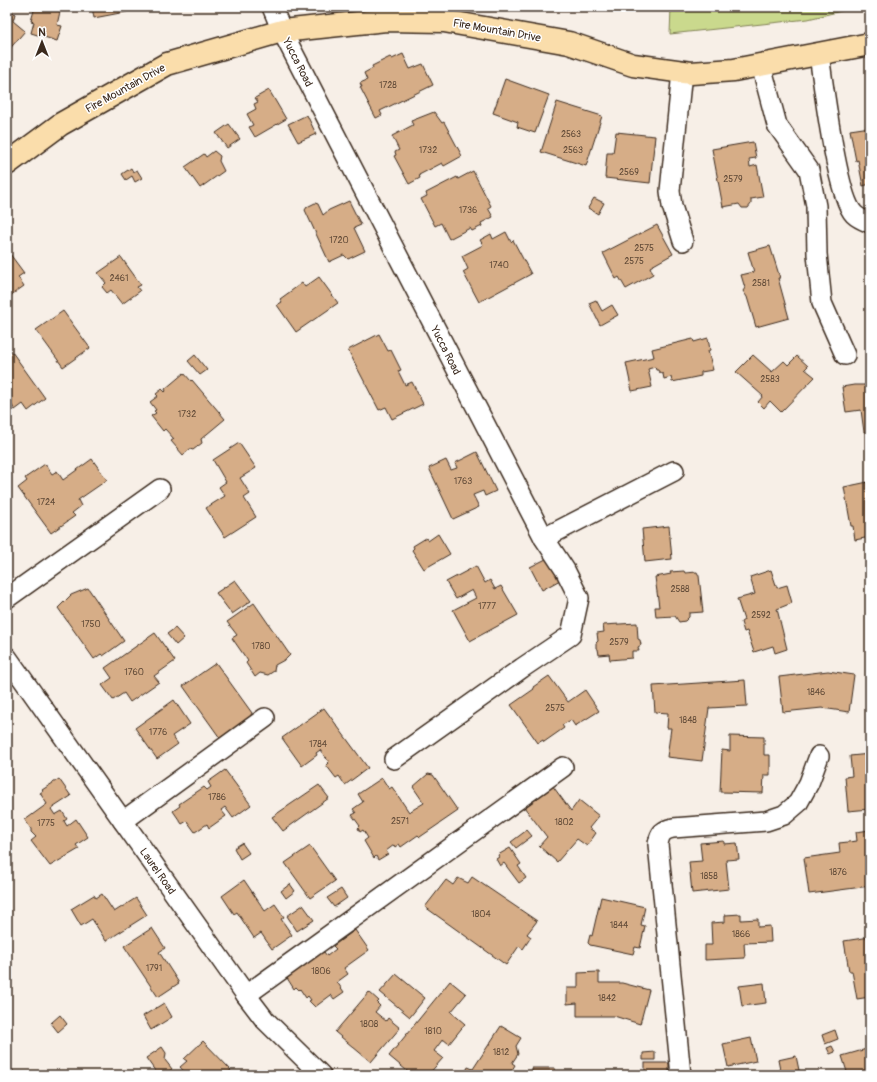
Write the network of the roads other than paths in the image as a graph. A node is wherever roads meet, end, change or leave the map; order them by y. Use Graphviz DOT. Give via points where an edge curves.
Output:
graph roads {
  1 [pos="272,7"];
  2 [pos="386,14"];
  3 [pos="282,31"];
  4 [pos="870,44"];
  5 [pos="819,54"];
  6 [pos="761,65"];
  7 [pos="682,72"];
  8 [pos="7,164"];
  9 [pos="870,223"];
  10 [pos="682,241"];
  11 [pos="845,355"];
  12 [pos="674,471"];
  13 [pos="160,489"];
  14 [pos="544,538"];
  15 [pos="7,598"];
  16 [pos="7,657"];
  17 [pos="265,718"];
  18 [pos="819,756"];
  19 [pos="394,760"];
  20 [pos="562,767"];
  21 [pos="123,820"];
  22 [pos="246,995"];
  23 [pos="321,1075"];
  24 [pos="681,1075"];
  1 -- 3 [label="street, Yucca Road"];
  2 -- 3 [label="main road, Fire Mountain Drive"];
  2 -- 7 [label="main road, Fire Mountain Drive" via="444,21 570,43 633,66"];
  3 -- 8 [label="main road, Fire Mountain Drive" via="167,64 61,124"];
  3 -- 14 [label="street, Yucca Road"];
  4 -- 5 [label="main road, Fire Mountain Drive"];
  5 -- 6 [label="main road, Fire Mountain Drive"];
  5 -- 9 [label="street" via="825,100 845,200 854,214"];
  6 -- 7 [label="main road, Fire Mountain Drive" via="734,70"];
  6 -- 11 [label="street" via="777,125 810,170 816,206 822,303"];
  7 -- 10 [label="street" via="670,191"];
  12 -- 14 [label="street"];
  13 -- 15 [label="street"];
  14 -- 19 [label="street, Yucca Road" via="565,570 579,598 571,635"];
  16 -- 21 [label="street, Laurel Road"];
  17 -- 21 [label="street"];
  18 -- 24 [label="street" via="798,803 784,815 766,821 673,828 660,834 658,844"];
  20 -- 22 [label="street"];
  21 -- 22 [label="street, Laurel Road"];
  22 -- 23 [label="street, Laurel Road" via="265,1020"];
}
